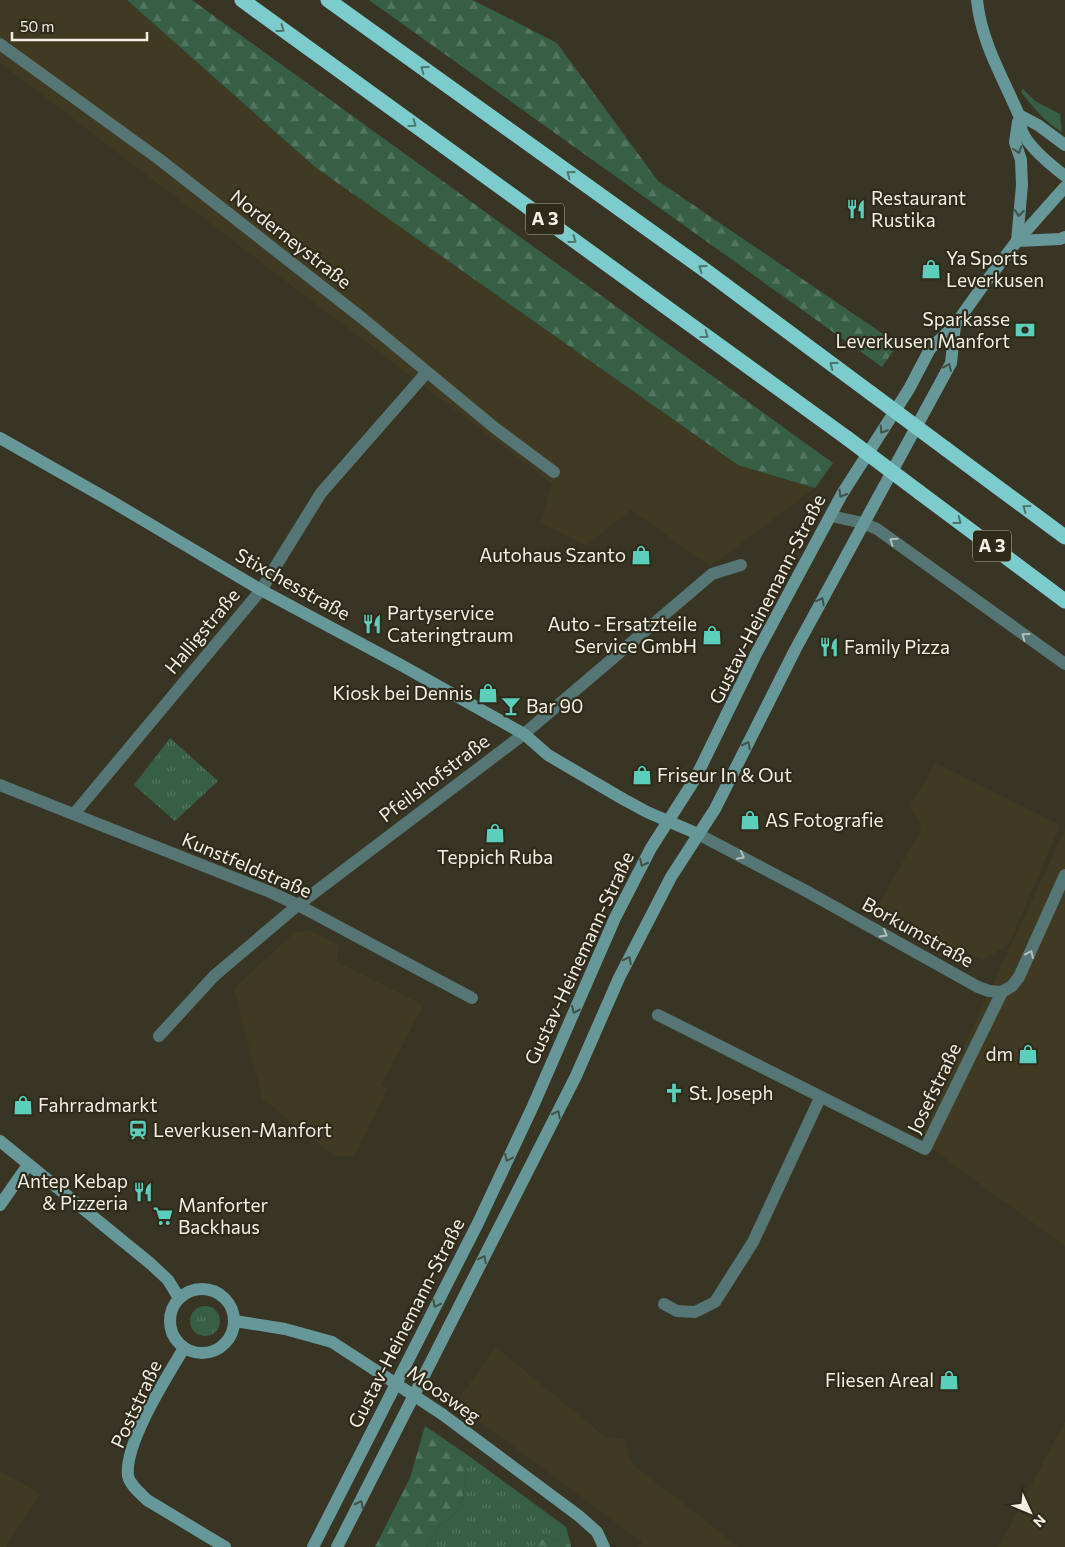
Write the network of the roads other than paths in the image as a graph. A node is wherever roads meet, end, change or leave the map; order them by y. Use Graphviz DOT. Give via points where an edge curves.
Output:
graph roads {
  1 [pos="242,0"];
  2 [pos="328,0"];
  3 [pos="977,0"];
  4 [pos="0,44"];
  5 [pos="1019,115"];
  6 [pos="1065,145"];
  7 [pos="1065,176"];
  8 [pos="1065,187"];
  9 [pos="1065,237"];
  10 [pos="1016,241"];
  11 [pos="955,325"];
  12 [pos="427,372"];
  13 [pos="0,438"];
  14 [pos="554,472"];
  15 [pos="831,516"];
  16 [pos="863,523"];
  17 [pos="1065,537"];
  18 [pos="741,565"];
  19 [pos="261,590"];
  20 [pos="1065,601"];
  21 [pos="1065,664"];
  22 [pos="524,734"];
  23 [pos="0,785"];
  24 [pos="74,814"];
  25 [pos="668,821"];
  26 [pos="698,834"];
  27 [pos="1065,875"];
  28 [pos="298,905"];
  29 [pos="1002,992"];
  30 [pos="472,998"];
  31 [pos="658,1015"];
  32 [pos="159,1036"];
  33 [pos="820,1098"];
  34 [pos="0,1141"];
  35 [pos="28,1165"];
  36 [pos="0,1205"];
  37 [pos="180,1298"];
  38 [pos="664,1304"];
  39 [pos="235,1321"];
  40 [pos="184,1348"];
  41 [pos="225,1547"];
  42 [pos="313,1547"];
  43 [pos="337,1547"];
  44 [pos="604,1547"];
  1 -- 20 [label="highway, A 3, one-way, bridge" via="847,438"];
  17 -- 2 [label="highway, A 3, one-way, bridge" via="709,273"];
  3 -- 5 [label="main road" via="985,38"];
  4 -- 12 [label="street, Norderneystraße" via="159,159"];
  5 -- 6 [label="main road" via="1038,124"];
  5 -- 7 [label="main road" via="1022,132 1046,161"];
  5 -- 10 [label="main road, one-way" via="1015,142 1021,160 1022,185"];
  8 -- 10 [label="main road, Gustav-Heinemann-Straße"];
  9 -- 10 [label="main road"];
  10 -- 11 [label="main road, Gustav-Heinemann-Straße"];
  11 -- 15 [label="main road, Gustav-Heinemann-Straße, one-way" via="930,349"];
  16 -- 11 [label="main road, Gustav-Heinemann-Straße, one-way" via="951,363"];
  12 -- 14 [label="street, Norderneystraße"];
  12 -- 19 [label="street, Halligstraße" via="321,493"];
  13 -- 19 [label="main road, Stixchesstraße"];
  15 -- 16 [label="street"];
  15 -- 25 [label="main road, Gustav-Heinemann-Straße" via="760,645 695,780"];
  21 -- 16 [label="street, one-way" via="885,534"];
  26 -- 16 [label="main road, Gustav-Heinemann-Straße, one-way" via="715,810"];
  18 -- 22 [label="street, Pfeilshofstraße" via="712,574"];
  19 -- 22 [label="main road, Stixchesstraße"];
  19 -- 24 [label="street, Halligstraße"];
  22 -- 25 [label="main road, Stixchesstraße" via="548,755"];
  22 -- 28 [label="street, Pfeilshofstraße"];
  23 -- 24 [label="street, Kunstfeldstraße"];
  24 -- 28 [label="street, Kunstfeldstraße"];
  25 -- 26 [label="main road, Stixchesstraße"];
  25 -- 42 [label="main road, Gustav-Heinemann-Straße, one-way" via="615,918 478,1223"];
  26 -- 29 [label="street, Borkumstraße, one-way" via="956,976 989,991"];
  43 -- 26 [label="main road, Gustav-Heinemann-Straße, one-way" via="576,1076 620,978 671,877"];
  29 -- 27 [label="street, one-way" via="1012,986 1023,970"];
  28 -- 30 [label="street, Kunstfeldstraße"];
  28 -- 32 [label="street, Pfeilshofstraße" via="214,976"];
  29 -- 33 [label="street, Josefstraße" via="925,1149"];
  31 -- 33 [label="street, Josefstraße"];
  33 -- 38 [label="street" via="753,1242 715,1302 695,1312 677,1311"];
  34 -- 35 [label="main road"];
  35 -- 36 [label="main road"];
  35 -- 37 [label="main road" via="151,1264 168,1280"];
  37 -- 39 [label="main road" via="202,1288 215,1291 226,1298"];
  37 -- 40 [label="main road" via="172,1310 170,1324 174,1338"];
  39 -- 40 [label="main road" via="227,1343 218,1350 195,1353"];
  39 -- 44 [label="main road, Moosweg, bridge" via="285,1329 332,1342 442,1414 579,1516 597,1532"];
  40 -- 41 [label="main road, Poststraße" via="137,1434 128,1464 128,1478 147,1500"];
}
